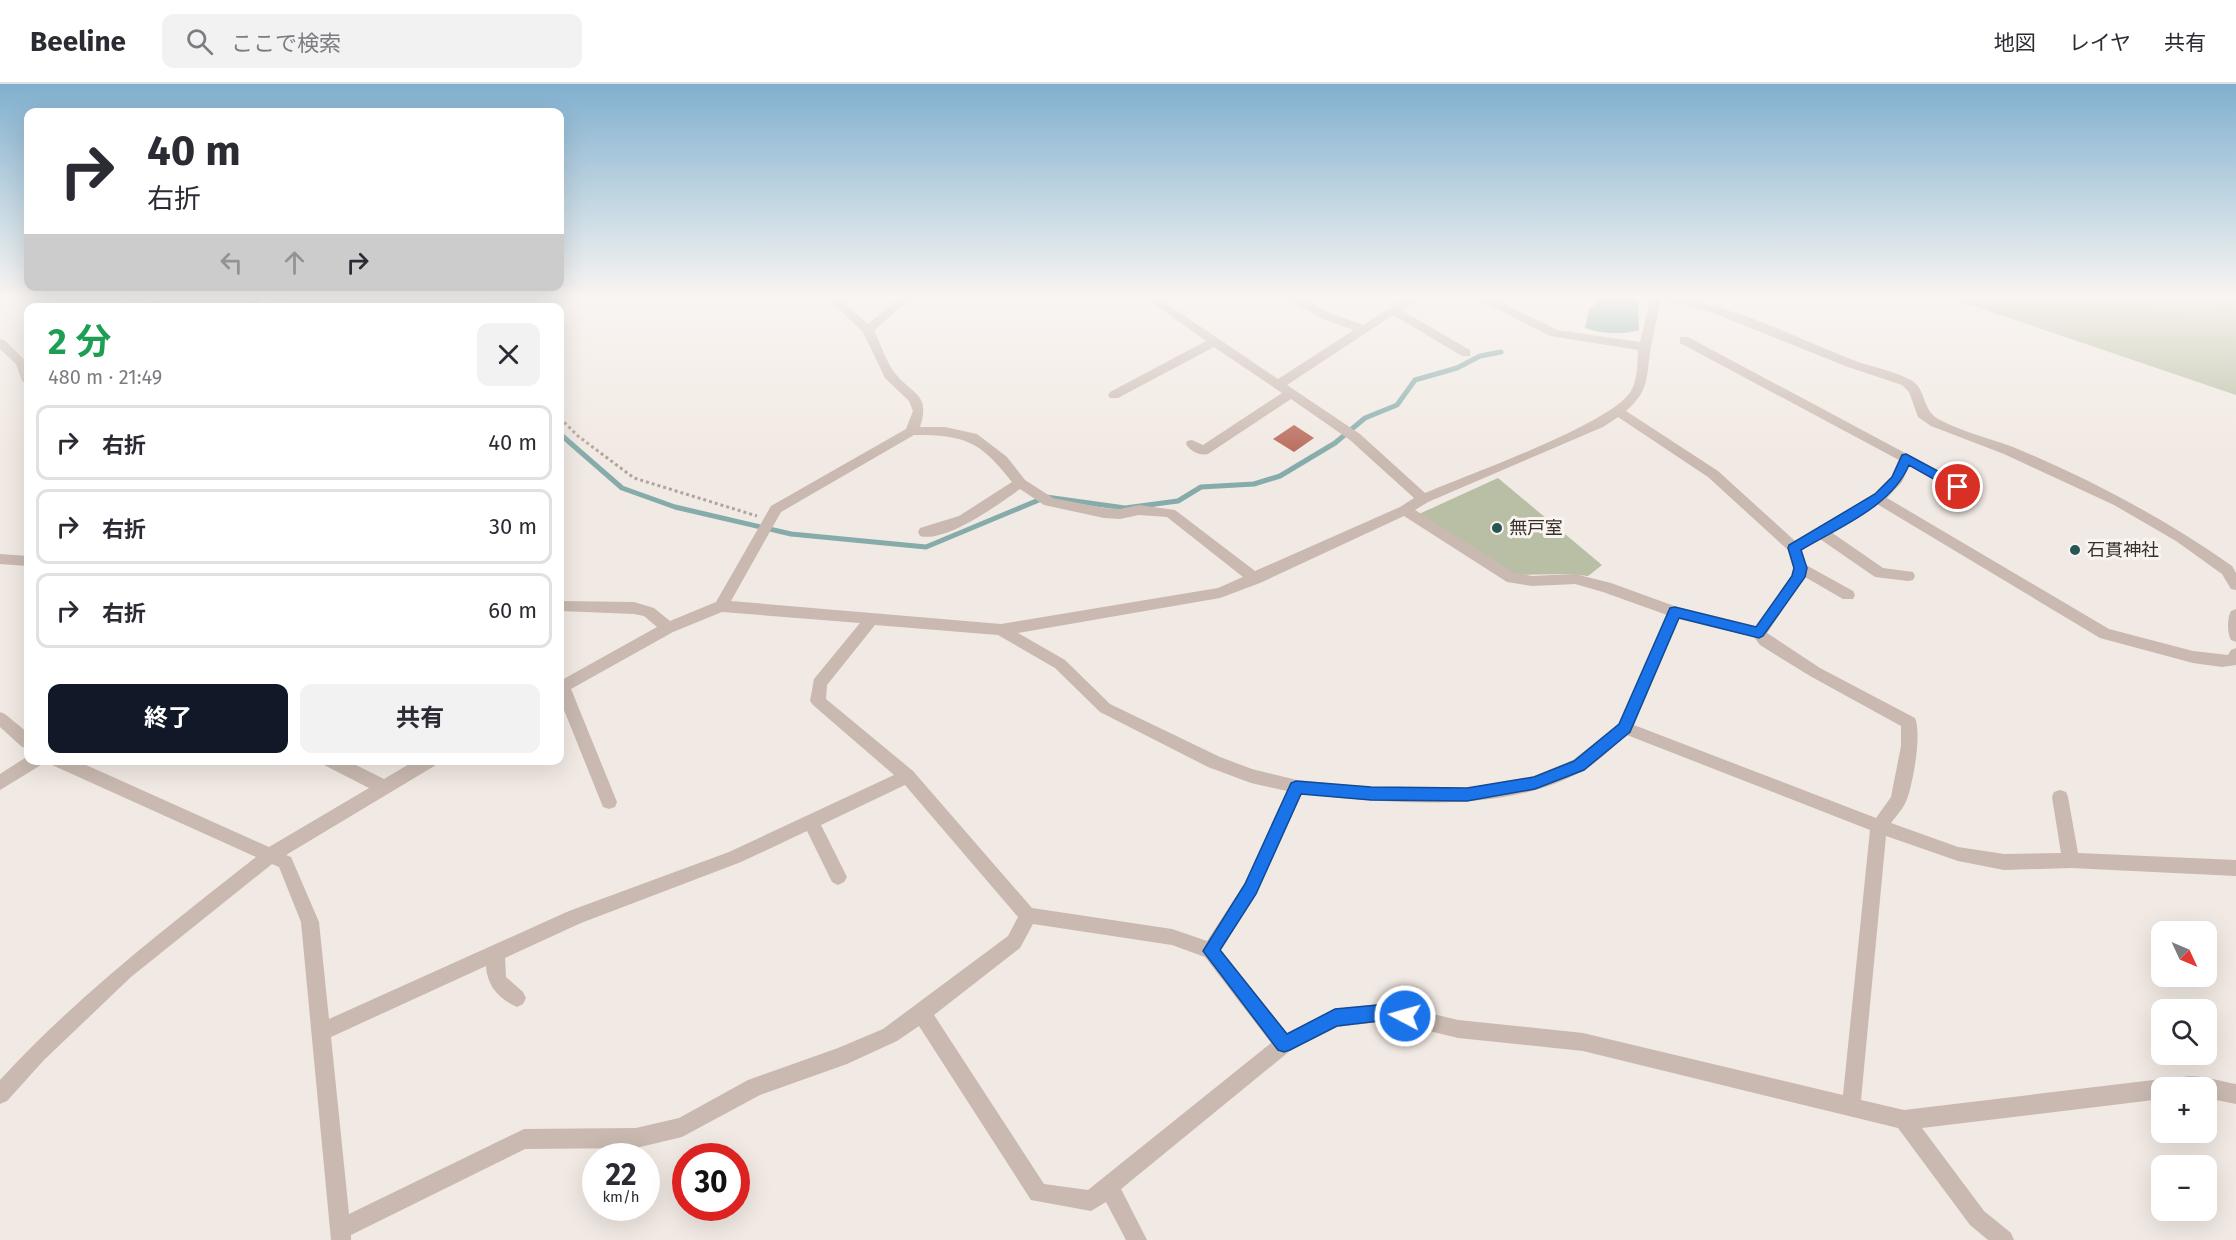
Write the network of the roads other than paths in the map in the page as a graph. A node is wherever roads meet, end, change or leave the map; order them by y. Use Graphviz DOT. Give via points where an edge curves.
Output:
graph roads {
  1 [pos="8,350"];
  2 [pos="877,350"];
  3 [pos="1200,350"];
  4 [pos="1226,350"];
  5 [pos="1331,350"];
  6 [pos="1461,350"];
  7 [pos="1645,350"];
  8 [pos="1703,350"];
  9 [pos="1817,350"];
  10 [pos="1466,353"];
  11 [pos="24,370"];
  12 [pos="1278,386"];
  13 [pos="1290,394"];
  14 [pos="1114,395"];
  15 [pos="1618,411"];
  16 [pos="912,431"];
  17 [pos="1192,444"];
  18 [pos="1906,458"];
  19 [pos="1020,483"];
  20 [pos="1958,487"];
  21 [pos="1877,498"];
  22 [pos="1423,499"];
  23 [pos="1405,510"];
  24 [pos="925,532"];
  25 [pos="1820,532"];
  26 [pos="1794,548"];
  27 [pos="0,559"];
  28 [pos="24,561"];
  29 [pos="1800,568"];
  30 [pos="1908,576"];
  31 [pos="1255,579"];
  32 [pos="2236,585"];
  33 [pos="1848,595"];
  34 [pos="564,606"];
  35 [pos="721,606"];
  36 [pos="1675,612"];
  37 [pos="2236,615"];
  38 [pos="871,620"];
  39 [pos="668,628"];
  40 [pos="1001,630"];
  41 [pos="1759,633"];
  42 [pos="2236,636"];
  43 [pos="2236,654"];
  44 [pos="564,685"];
  45 [pos="564,694"];
  46 [pos="0,718"];
  47 [pos="1625,728"];
  48 [pos="24,739"];
  49 [pos="27,765"];
  50 [pos="69,765"];
  51 [pos="340,765"];
  52 [pos="421,765"];
  53 [pos="907,776"];
  54 [pos="0,783"];
  55 [pos="383,787"];
  56 [pos="1296,788"];
  57 [pos="2060,797"];
  58 [pos="609,802"];
  59 [pos="811,822"];
  60 [pos="1879,826"];
  61 [pos="272,855"];
  62 [pos="2071,860"];
  63 [pos="2236,868"];
  64 [pos="838,877"];
  65 [pos="1028,916"];
  66 [pos="1211,951"];
  67 [pos="496,953"];
  68 [pos="517,998"];
  69 [pos="922,1013"];
  70 [pos="321,1032"];
  71 [pos="1284,1044"];
  72 [pos="2151,1090"];
  73 [pos="2217,1090"];
  74 [pos="0,1094"];
  75 [pos="2236,1094"];
  76 [pos="1851,1107"];
  77 [pos="1904,1120"];
  78 [pos="1108,1187"];
  79 [pos="341,1234"];
  80 [pos="1137,1240"];
  81 [pos="2004,1240"];
  1 -- 11 [label="street"];
  2 -- 16 [label="street" via="889,375 915,399 919,411"];
  3 -- 14 [label="street"];
  4 -- 12 [label="street"];
  5 -- 12 [label="street"];
  6 -- 10 [label="street"];
  7 -- 15 [label="street" via="1636,394"];
  8 -- 18 [label="street"];
  9 -- 32 [label="street" via="1906,382 1915,391 1922,414 1935,423 2009,451 2119,502 2181,537 2227,570"];
  12 -- 13 [label="street"];
  13 -- 17 [label="street" via="1203,451"];
  13 -- 22 [label="street" via="1354,437"];
  15 -- 22 [label="street" via="1599,424"];
  15 -- 26 [label="street" via="1713,474"];
  16 -- 19 [label="street" via="945,431 972,437 1002,460"];
  16 -- 35 [label="street" via="776,509"];
  18 -- 20 [label="street"];
  18 -- 21 [label="street" via="1897,479"];
  19 -- 24 [label="street" via="962,522"];
  19 -- 31 [label="street" via="1049,502 1120,514 1139,510 1170,513"];
  21 -- 25 [label="street"];
  21 -- 43 [label="street" via="2105,634 2222,662 2232,660"];
  22 -- 23 [label="street"];
  23 -- 31 [label="street"];
  23 -- 36 [label="street" via="1512,578 1575,579 1606,586"];
  25 -- 26 [label="street"];
  25 -- 30 [label="street" via="1880,573"];
  26 -- 29 [label="street"];
  27 -- 28 [label="street"];
  29 -- 33 [label="street"];
  29 -- 41 [label="street" via="1798,577"];
  31 -- 40 [label="street" via="1220,593"];
  34 -- 39 [label="street" via="634,608 649,612"];
  35 -- 38 [label="street"];
  35 -- 39 [label="street"];
  36 -- 41 [label="street"];
  36 -- 47 [label="street"];
  37 -- 42 [label="street"];
  38 -- 40 [label="street"];
  38 -- 53 [label="street" via="819,683 818,701"];
  39 -- 44 [label="street"];
  40 -- 56 [label="street" via="1060,664 1105,708 1214,762"];
  41 -- 60 [label="street" via="1765,641 1815,672 1909,723 1909,746 1899,798"];
  45 -- 58 [label="street"];
  46 -- 48 [label="street"];
  47 -- 56 [label="street" via="1579,765 1535,783 1467,795"];
  47 -- 60 [label="street"];
  49 -- 54 [label="street"];
  50 -- 61 [label="street"];
  51 -- 55 [label="street"];
  52 -- 55 [label="street"];
  53 -- 59 [label="street"];
  53 -- 65 [label="street"];
  55 -- 61 [label="street"];
  56 -- 66 [label="street" via="1250,889"];
  57 -- 62 [label="street"];
  59 -- 64 [label="street"];
  59 -- 67 [label="street" via="735,857 575,917"];
  60 -- 62 [label="street" via="1969,856 2004,862"];
  60 -- 76 [label="street"];
  61 -- 70 [label="street" via="285,861 310,922"];
  61 -- 74 [label="street" via="125,971 37,1053"];
  62 -- 63 [label="street"];
  65 -- 66 [label="street" via="1172,937"];
  65 -- 69 [label="street" via="1014,942"];
  66 -- 71 [label="street"];
  67 -- 68 [label="street" via="494,974 504,990"];
  67 -- 70 [label="street"];
  69 -- 78 [label="street" via="1038,1193 1091,1200"];
  69 -- 79 [label="street" via="890,1035 755,1086 682,1127 636,1138 524,1139"];
  70 -- 79 [label="street"];
  71 -- 76 [label="street" via="1335,1018 1388,1012 1458,1029 1583,1042"];
  71 -- 78 [label="street"];
  72 -- 77 [label="street"];
  73 -- 75 [label="street"];
  76 -- 77 [label="street"];
  77 -- 81 [label="street" via="1977,1218"];
  78 -- 80 [label="street"];
}
